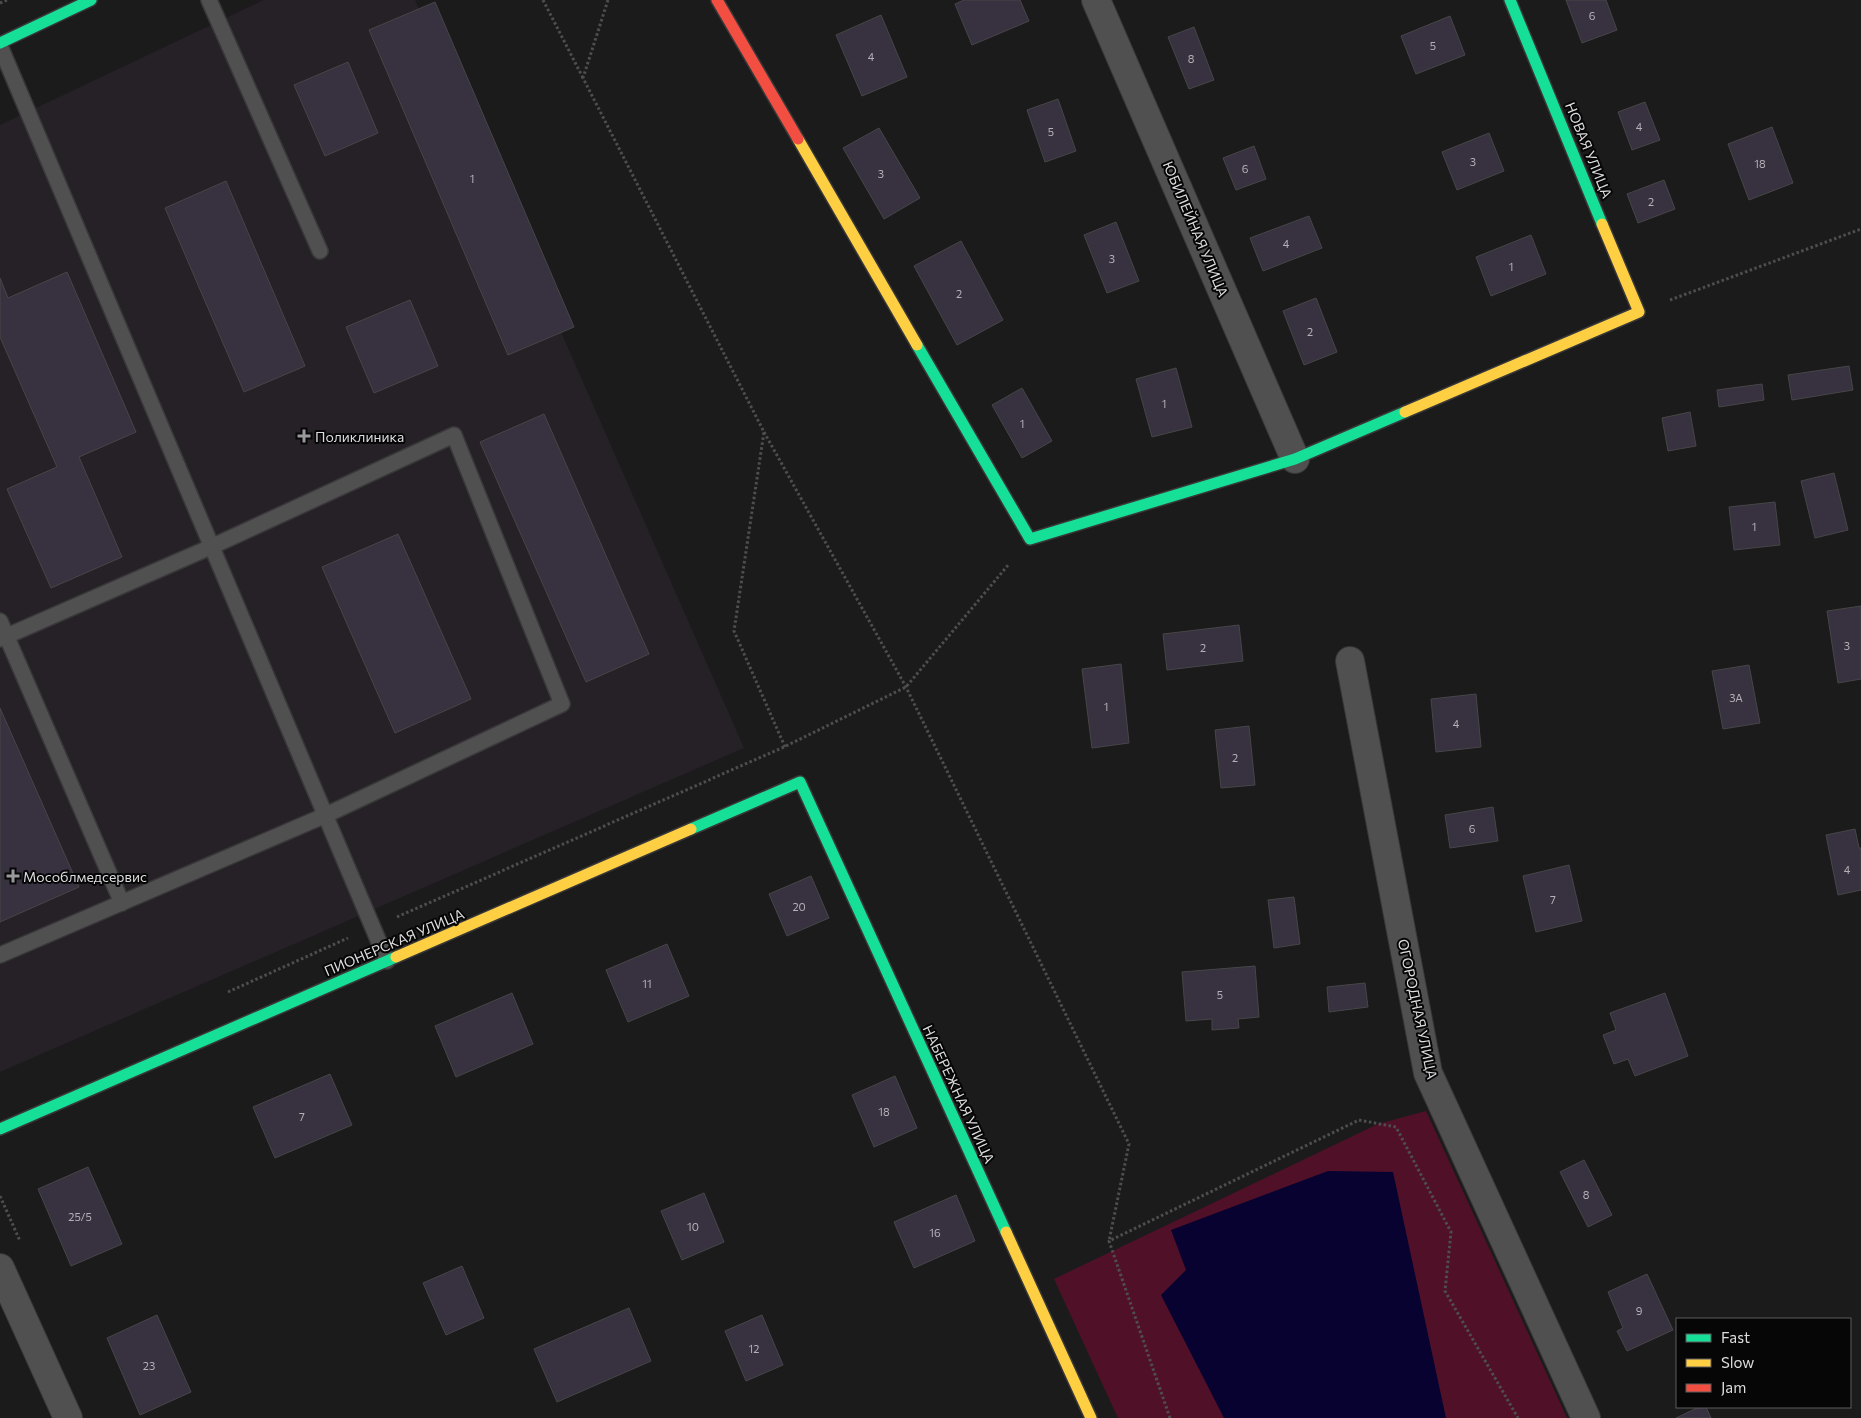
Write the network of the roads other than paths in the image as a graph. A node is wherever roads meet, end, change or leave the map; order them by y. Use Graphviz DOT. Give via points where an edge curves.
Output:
graph roads {
  1 [pos="91,0"];
  2 [pos="208,0"];
  3 [pos="717,0"];
  4 [pos="1096,0"];
  5 [pos="1510,0"];
  6 [pos="0,45"];
  7 [pos="320,251"];
  8 [pos="1295,459"];
  9 [pos="213,546"];
  10 [pos="0,620"];
  11 [pos="3,638"];
  12 [pos="1350,661"];
  13 [pos="800,782"];
  14 [pos="326,815"];
  15 [pos="122,903"];
  16 [pos="0,955"];
  17 [pos="387,961"];
  18 [pos="0,1129"];
  19 [pos="0,1268"];
  20 [pos="68,1418"];
  21 [pos="1091,1418"];
  22 [pos="1586,1418"];
  1 -- 6 [label="street"];
  2 -- 7 [label="lane"];
  3 -- 8 [label="street" via="1030,538"];
  4 -- 8 [label="street, ЮБИЛЕЙНАЯ УЛИЦА"];
  5 -- 8 [label="street, НОВАЯ УЛИЦА" via="1639,312"];
  6 -- 9 [label="lane"];
  9 -- 11 [label="lane"];
  9 -- 14 [label="lane"];
  9 -- 14 [label="lane" via="454,435 562,704"];
  10 -- 11 [label="lane"];
  11 -- 15 [label="lane"];
  12 -- 22 [label="street, ОГОРОДНАЯ УЛИЦА" via="1428,1073"];
  13 -- 17 [label="street, ПИОНЕРСКАЯ УЛИЦА"];
  13 -- 21 [label="street, НАБЕРЕЖНАЯ УЛИЦА"];
  14 -- 15 [label="lane"];
  14 -- 17 [label="lane"];
  15 -- 16 [label="lane"];
  17 -- 18 [label="street, ПИОНЕРСКАЯ УЛИЦА"];
  19 -- 20 [label="street"];
}
